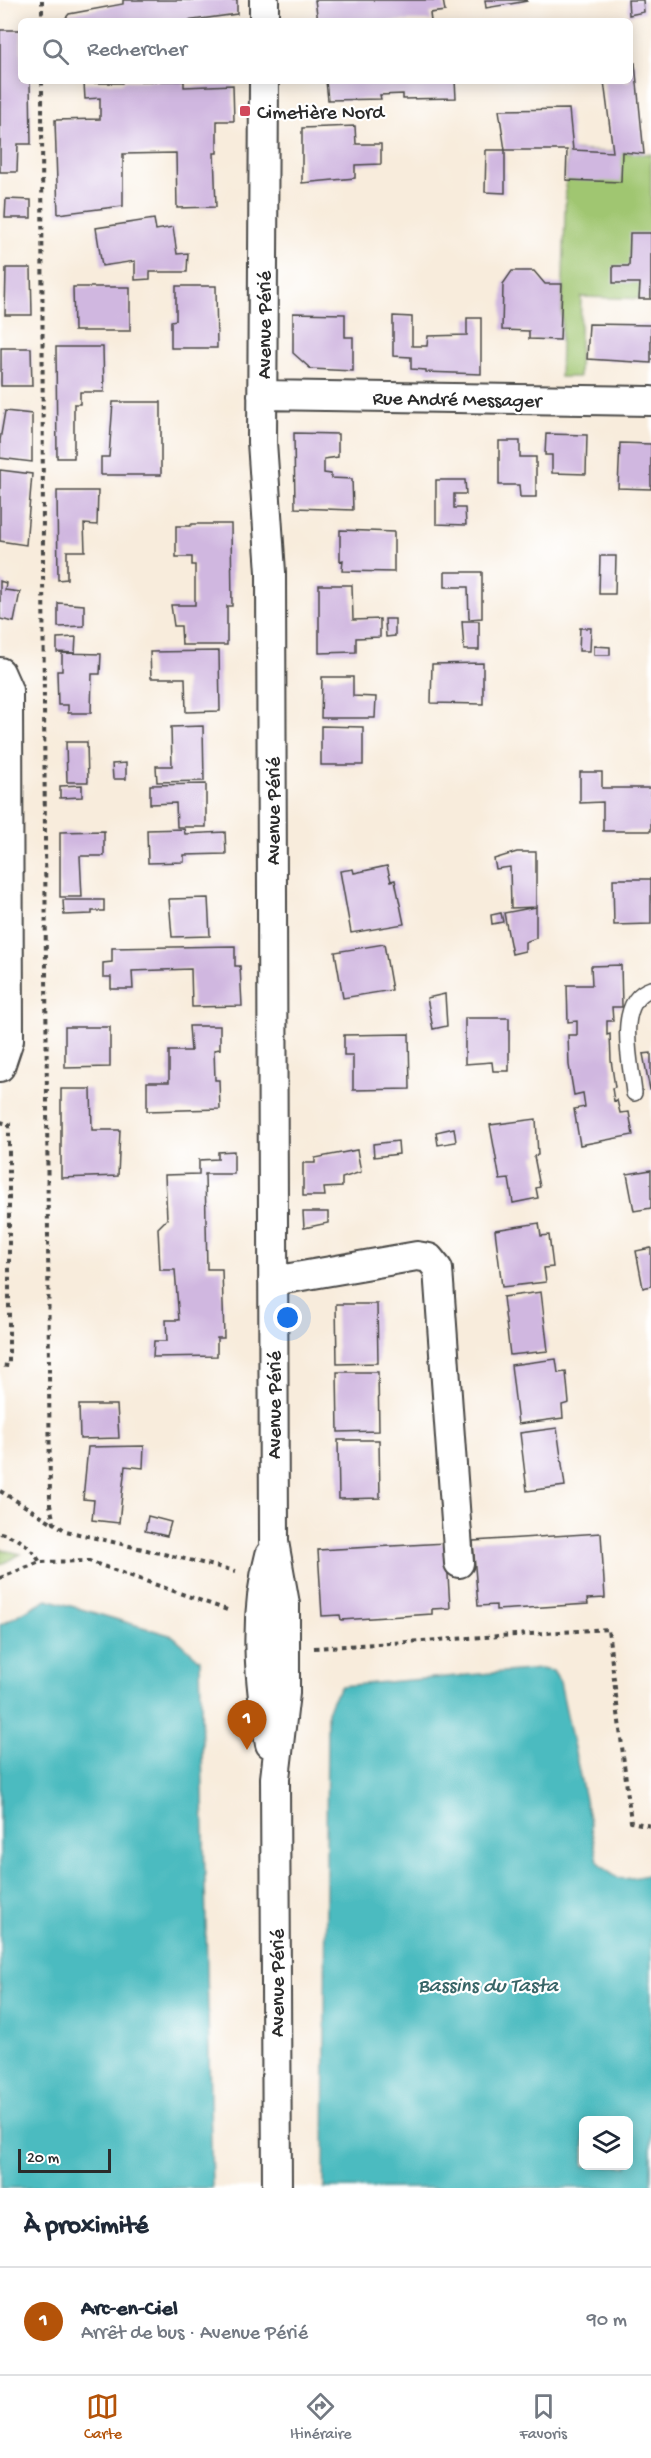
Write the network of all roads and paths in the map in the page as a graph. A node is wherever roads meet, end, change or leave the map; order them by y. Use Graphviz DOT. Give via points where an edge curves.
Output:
graph roads {
  1 [pos="42,0"];
  2 [pos="264,0"];
  3 [pos="42,18"];
  4 [pos="264,18"];
  5 [pos="42,84"];
  6 [pos="264,84"];
  7 [pos="262,395"];
  8 [pos="651,401"];
  9 [pos="0,672"];
  10 [pos="651,988"];
  11 [pos="0,1067"];
  12 [pos="634,1093"];
  13 [pos="0,1122"];
  14 [pos="273,1281"];
  15 [pos="0,1365"];
  16 [pos="0,1491"];
  17 [pos="54,1523"];
  18 [pos="0,1533"];
  19 [pos="274,1542"];
  20 [pos="40,1562"];
  21 [pos="459,1563"];
  22 [pos="0,1578"];
  23 [pos="264,1578"];
  24 [pos="260,1630"];
  25 [pos="309,1648"];
  26 [pos="275,1778"];
  27 [pos="651,1826"];
  28 [pos="277,2188"];
  1 -- 3 [label="path"];
  2 -- 4 [label="street"];
  5 -- 17 [label="path" via="50,1505"];
  6 -- 7 [label="street, Avenue Périé"];
  7 -- 8 [label="street, Rue André Messager"];
  7 -- 14 [label="street, Avenue Périé" via="271,572"];
  9 -- 11 [label="street" via="8,690 9,1017 9,1040"];
  10 -- 12 [label="lane" via="636,996 629,1013"];
  13 -- 15 [label="path" via="9,1124 9,1366"];
  14 -- 19 [label="street, Avenue Périé"];
  14 -- 21 [label="street" via="417,1256 429,1258 438,1269"];
  16 -- 17 [label="path"];
  17 -- 23 [label="path" via="66,1532"];
  18 -- 20 [label="path" via="29,1546"];
  19 -- 23 [label="street, Avenue Périé"];
  19 -- 26 [label="street, Avenue Périé" via="285,1604 285,1693"];
  20 -- 22 [label="path"];
  20 -- 24 [label="path" via="89,1561 249,1617 249,1630"];
  23 -- 24 [label="street, Avenue Périé"];
  24 -- 26 [label="street, Avenue Périé" via="261,1691"];
  25 -- 27 [label="path" via="608,1629 631,1822"];
  26 -- 28 [label="street, Avenue Périé"];
}
